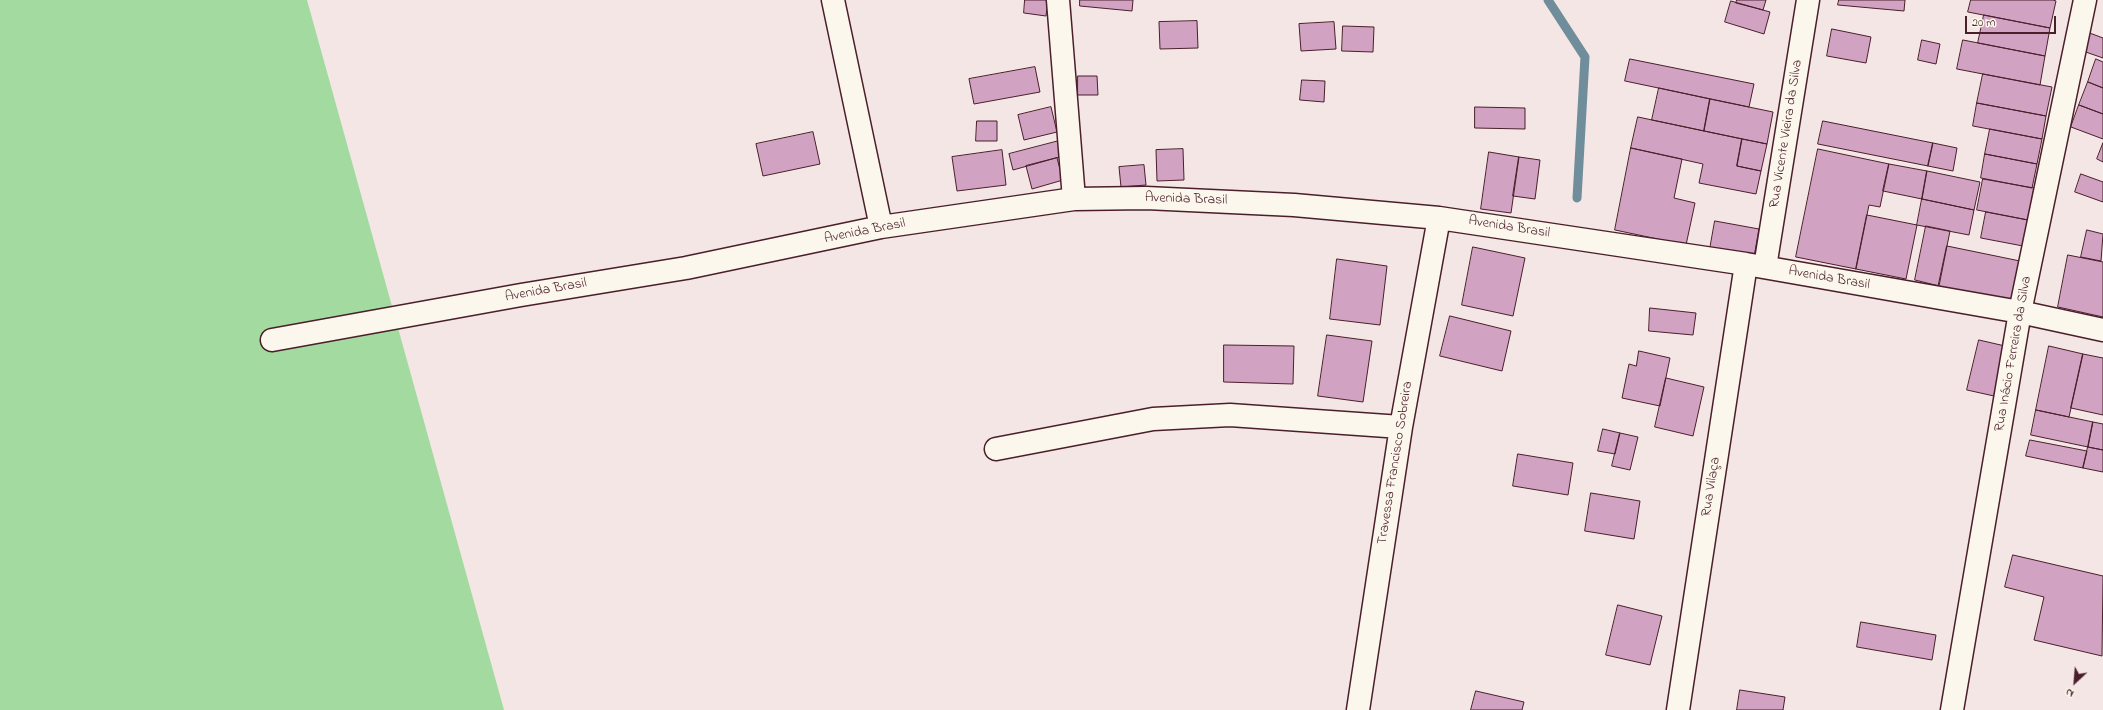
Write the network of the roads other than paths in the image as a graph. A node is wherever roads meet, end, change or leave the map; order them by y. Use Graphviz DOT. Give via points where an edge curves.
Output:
graph roads {
  1 [pos="833,0"];
  2 [pos="1058,0"];
  3 [pos="1808,0"];
  4 [pos="2085,0"];
  5 [pos="1074,199"];
  6 [pos="1439,218"];
  7 [pos="881,228"];
  8 [pos="1756,266"];
  9 [pos="2020,312"];
  10 [pos="2103,330"];
  11 [pos="272,340"];
  12 [pos="1401,427"];
  13 [pos="996,448"];
  14 [pos="1358,710"];
  15 [pos="1678,710"];
  16 [pos="1952,710"];
  1 -- 7 [label="street"];
  2 -- 5 [label="street"];
  3 -- 8 [label="street, Rua Vicente Vieira da Silva"];
  4 -- 9 [label="street, Rua Inácio Ferreira da Silva"];
  5 -- 6 [label="street, Avenida Brasil" via="1223,201"];
  5 -- 7 [label="street, Avenida Brasil"];
  6 -- 8 [label="street, Avenida Brasil"];
  6 -- 12 [label="street, Travessa Francisco Sobreira"];
  7 -- 11 [label="street, Avenida Brasil" via="686,268"];
  8 -- 9 [label="street, Avenida Brasil"];
  8 -- 15 [label="street, Rua Vilaça"];
  9 -- 10 [label="street, Avenida Brasil"];
  9 -- 16 [label="street, Rua Inácio Ferreira da Silva"];
  12 -- 13 [label="street" via="1230,415 1153,419"];
  12 -- 14 [label="street, Travessa Francisco Sobreira"];
}
